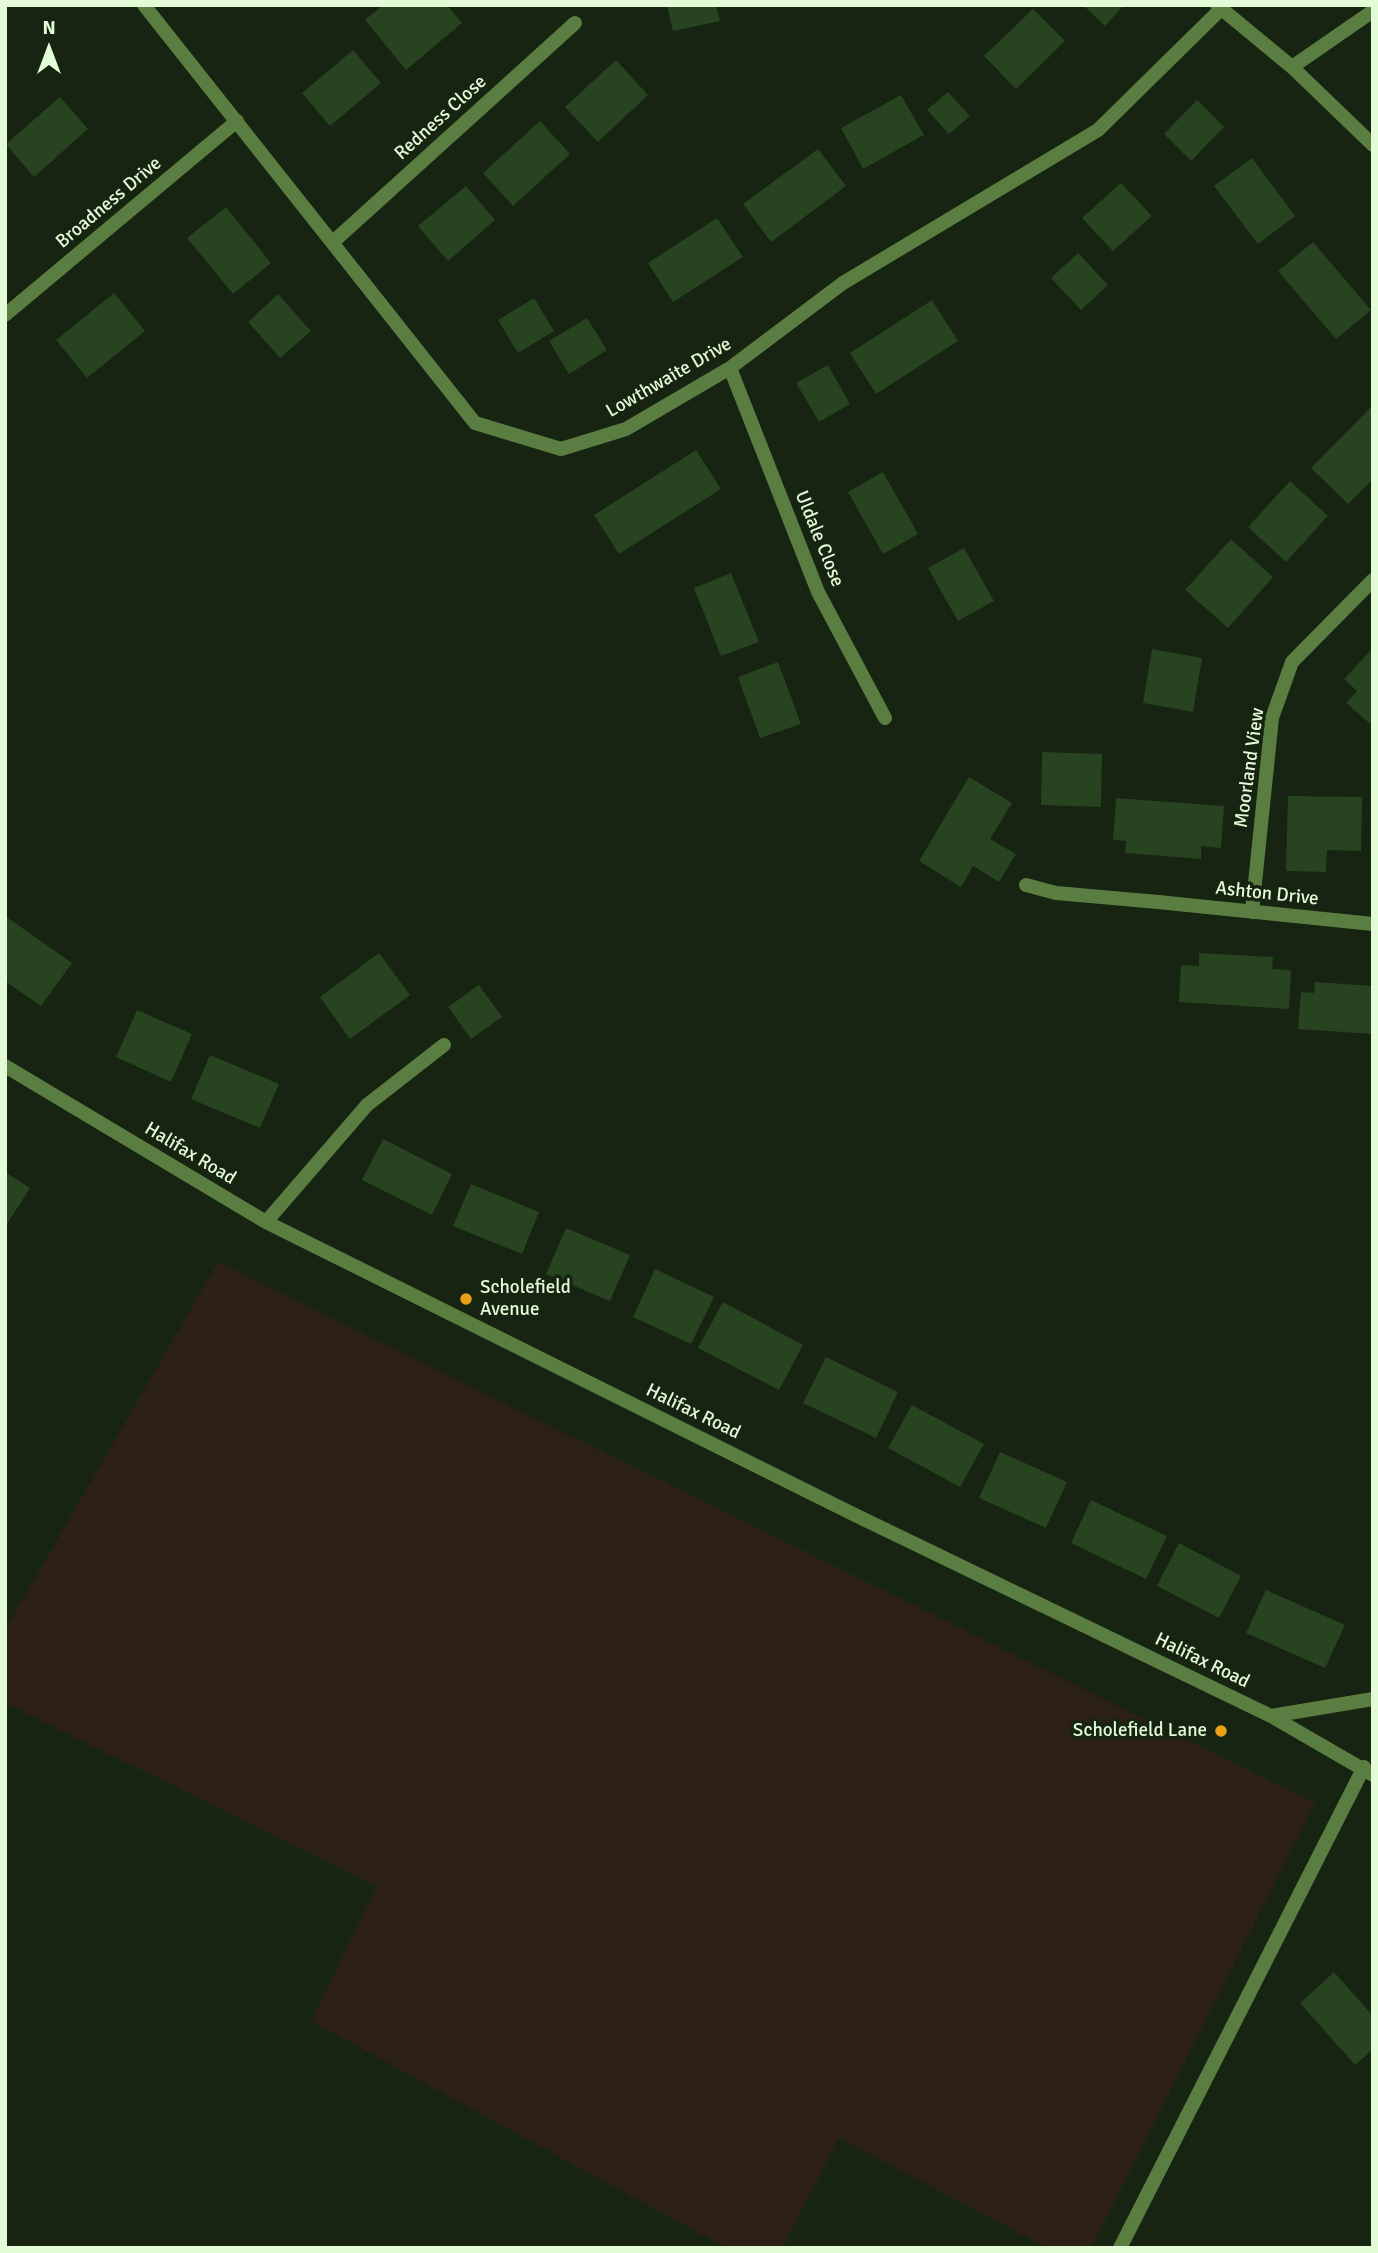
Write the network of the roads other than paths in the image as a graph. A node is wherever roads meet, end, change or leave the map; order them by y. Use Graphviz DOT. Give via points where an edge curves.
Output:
graph roads {
  1 [pos="144,5"];
  2 [pos="1219,7"];
  3 [pos="1373,11"];
  4 [pos="575,23"];
  5 [pos="1292,67"];
  6 [pos="237,121"];
  7 [pos="1373,145"];
  8 [pos="333,242"];
  9 [pos="5,315"];
  10 [pos="730,368"];
  11 [pos="1373,580"];
  12 [pos="885,718"];
  13 [pos="1026,885"];
  14 [pos="1252,912"];
  15 [pos="1373,923"];
  16 [pos="444,1045"];
  17 [pos="5,1066"];
  18 [pos="265,1222"];
  19 [pos="1373,1699"];
  20 [pos="1271,1716"];
  21 [pos="1368,1771"];
  22 [pos="1121,2248"];
  1 -- 6 [label="street, Lowthwaite Drive"];
  2 -- 5 [label="street"];
  2 -- 10 [label="street, Lowthwaite Drive" via="1098,130 843,282"];
  3 -- 5 [label="street"];
  4 -- 8 [label="street, Redness Close"];
  5 -- 7 [label="street"];
  6 -- 8 [label="street, Lowthwaite Drive"];
  6 -- 9 [label="street, Broadness Drive"];
  8 -- 10 [label="street, Lowthwaite Drive" via="475,423 561,449 626,429"];
  10 -- 12 [label="street, Uldale Close" via="818,592"];
  11 -- 14 [label="street, Moorland View" via="1292,662 1272,718"];
  13 -- 14 [label="street, Ashton Drive"];
  14 -- 15 [label="street, Ashton Drive"];
  16 -- 18 [label="street" via="366,1105"];
  17 -- 18 [label="street, Halifax Road"];
  18 -- 20 [label="street, Halifax Road"];
  19 -- 20 [label="street"];
  20 -- 21 [label="street, Halifax Road"];
  21 -- 22 [label="street"];
}
